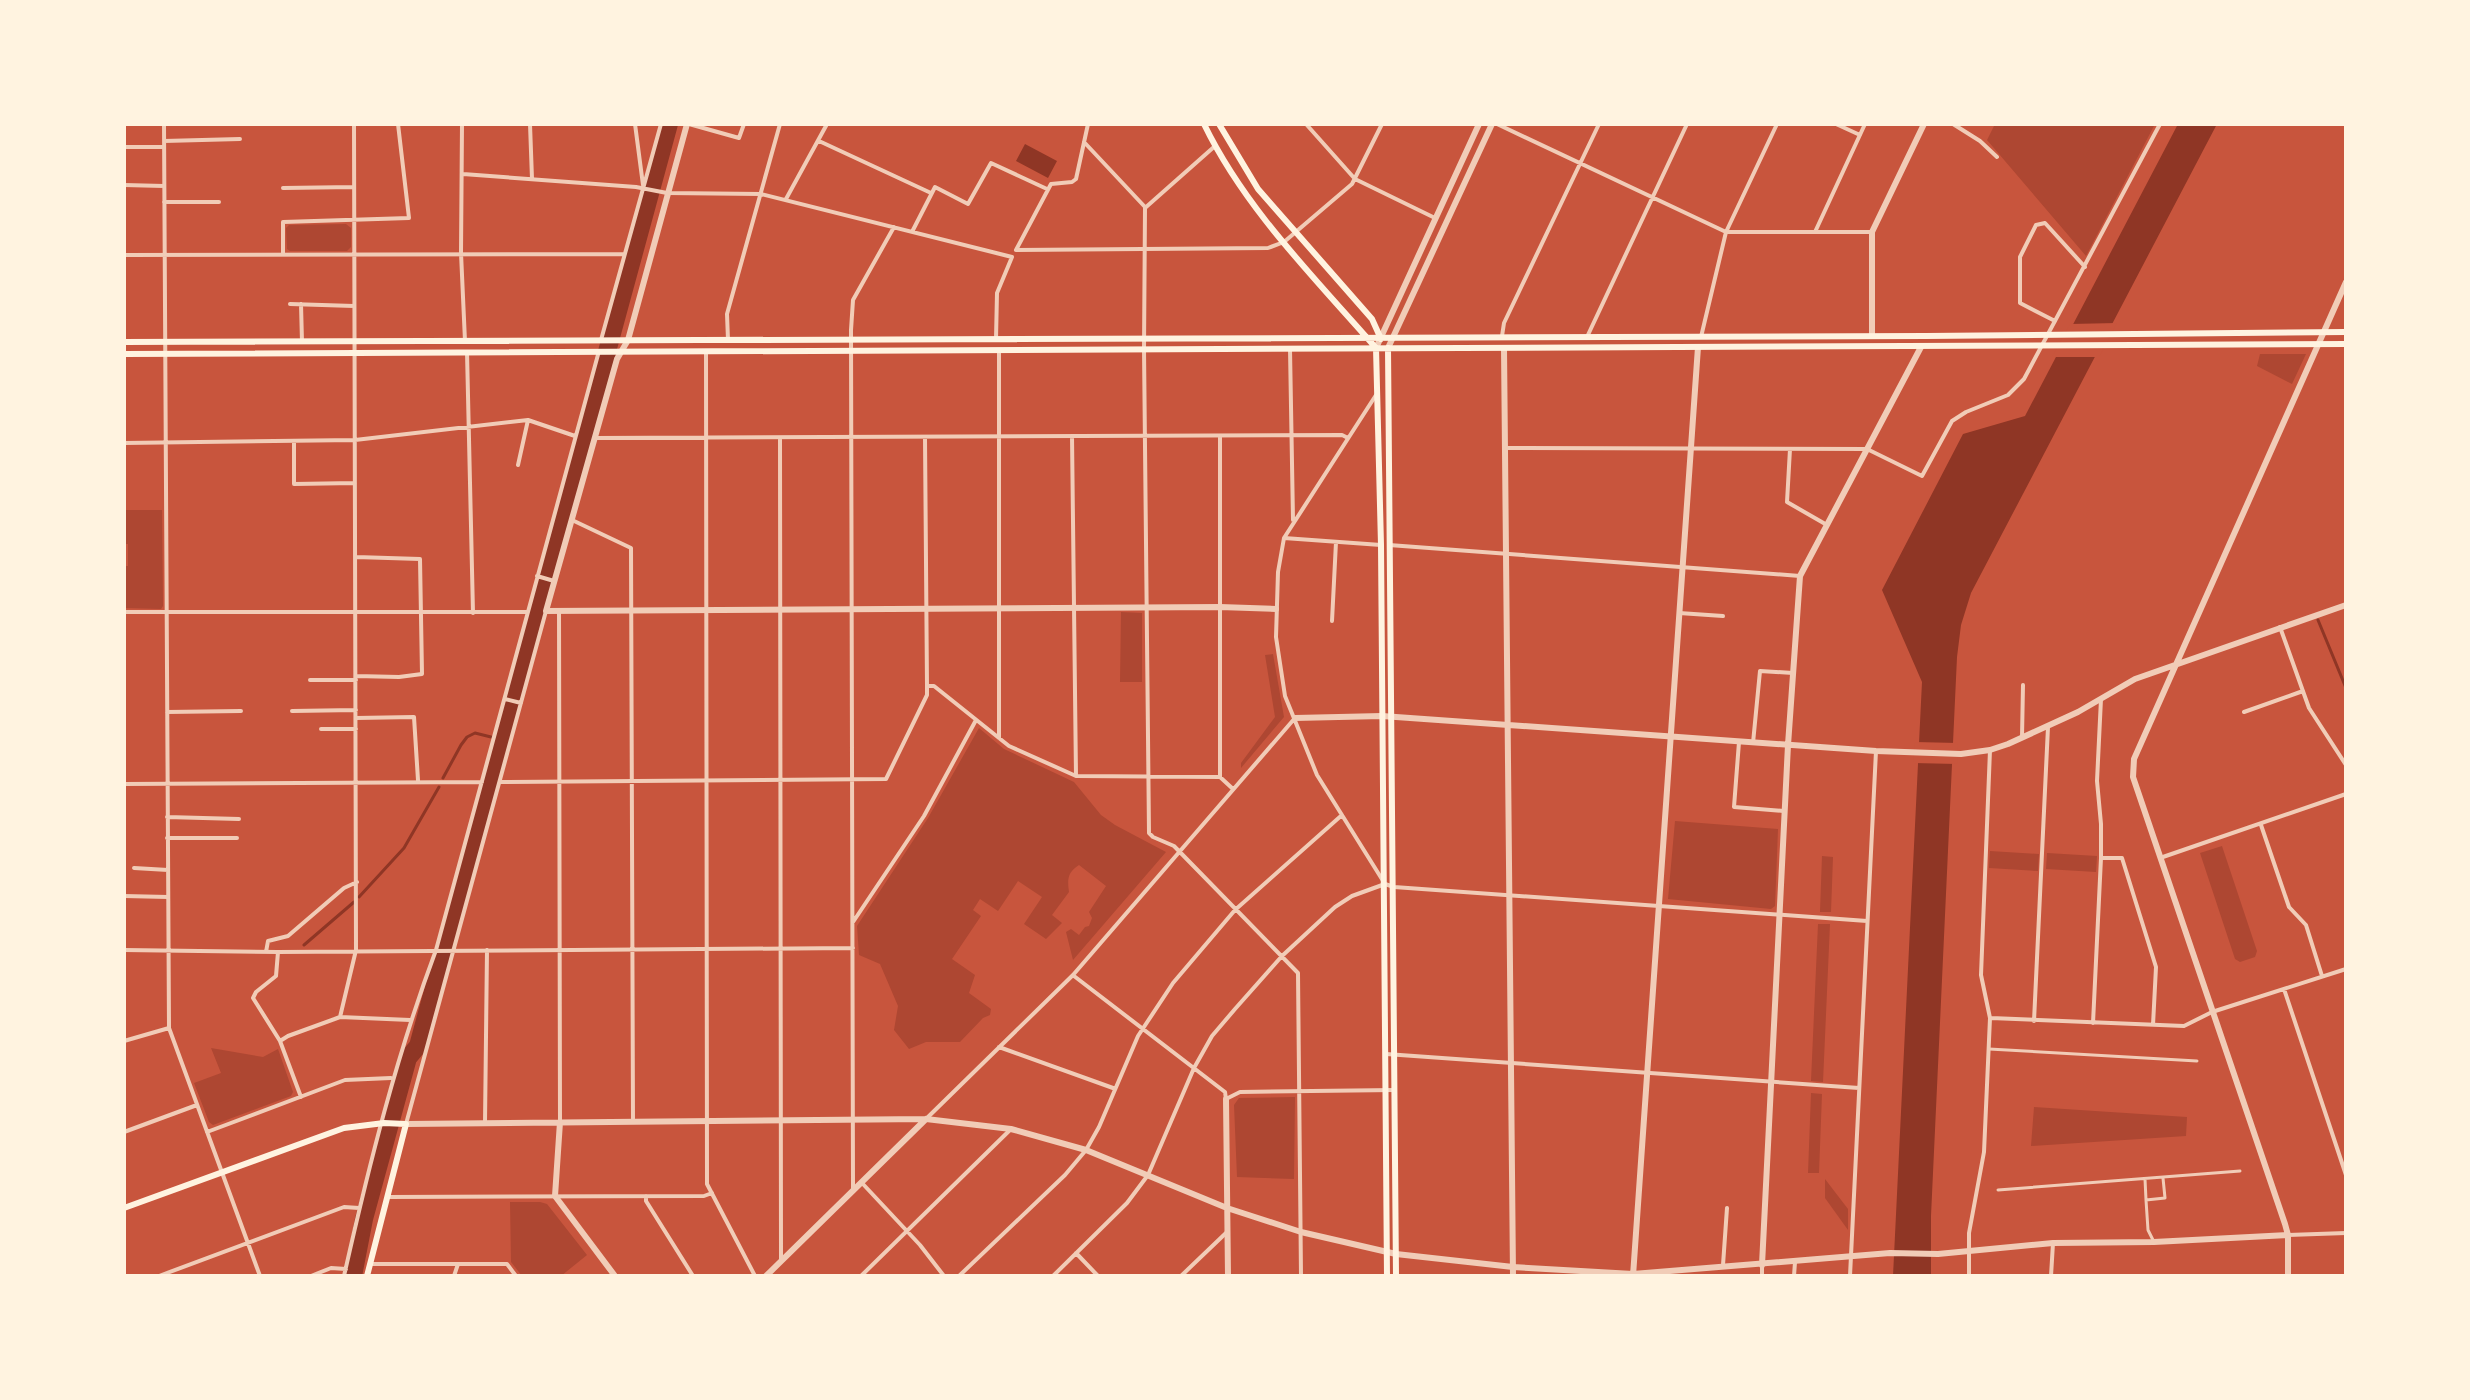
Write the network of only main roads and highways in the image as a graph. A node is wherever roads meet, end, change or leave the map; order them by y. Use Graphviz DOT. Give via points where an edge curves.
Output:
graph roads {
  1 [pos="1204,124"];
  2 [pos="1219,124"];
  3 [pos="2346,332"];
  4 [pos="1367,338"];
  5 [pos="1381,338"];
  6 [pos="124,342"];
  7 [pos="2346,344"];
  8 [pos="1376,348"];
  9 [pos="1388,348"];
  10 [pos="124,354"];
  11 [pos="1385,545"];
  12 [pos="124,1208"];
  13 [pos="367,1276"];
  14 [pos="1387,1276"];
  15 [pos="1396,1276"];
  1 -- 4 [label="main road" via="1248,198"];
  2 -- 5 [label="main road" via="1258,189 1372,319"];
  3 -- 5 [label="main road"];
  4 -- 5 [label="main road"];
  4 -- 6 [label="main road"];
  4 -- 8 [label="main road"];
  5 -- 9 [label="main road"];
  7 -- 9 [label="main road"];
  8 -- 9 [label="main road"];
  8 -- 10 [label="main road"];
  8 -- 11 [label="main road"];
  9 -- 11 [label="main road"];
  11 -- 14 [label="main road"];
  11 -- 15 [label="main road" via="1392,717"];
  12 -- 13 [label="main road" via="344,1128 403,1124"];
}
